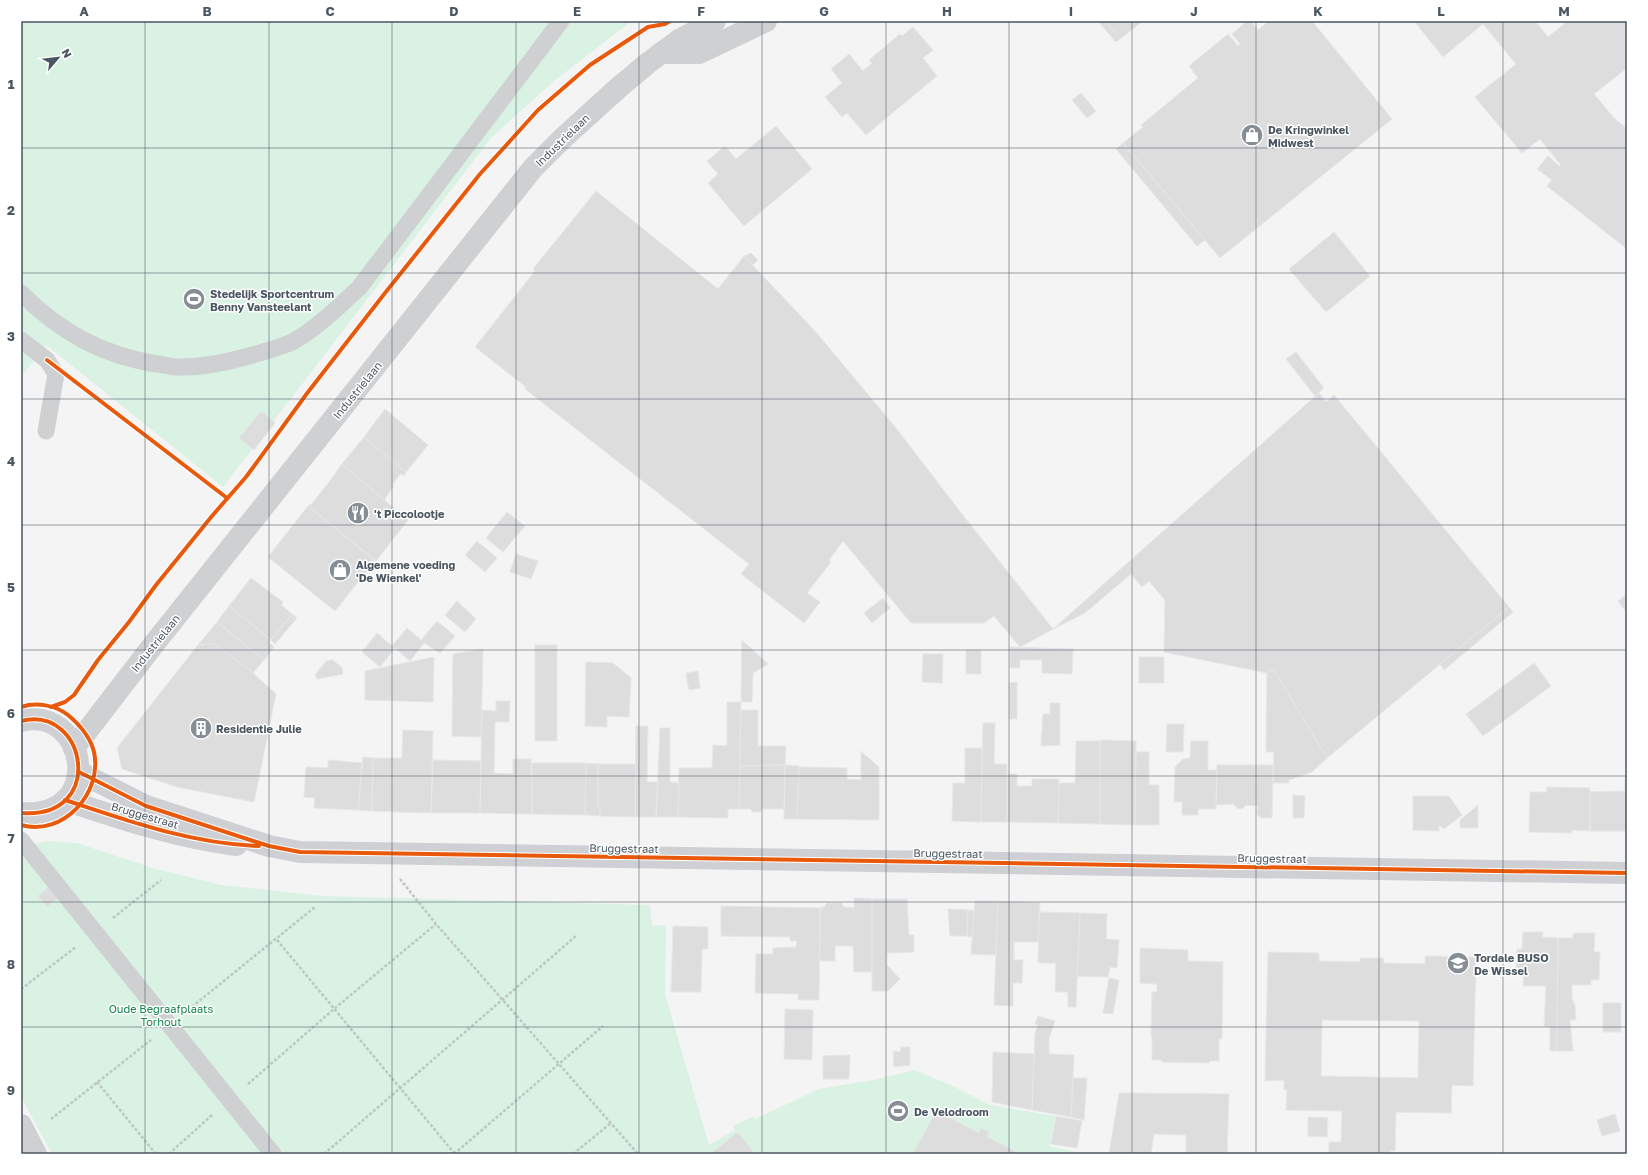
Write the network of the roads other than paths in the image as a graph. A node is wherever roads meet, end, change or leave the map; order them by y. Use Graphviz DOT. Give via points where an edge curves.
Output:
graph roads {
  1 [pos="561,21"];
  2 [pos="715,21"];
  3 [pos="766,21"];
  4 [pos="662,53"];
  5 [pos="21,293"];
  6 [pos="21,340"];
  7 [pos="46,431"];
  8 [pos="21,721"];
  9 [pos="74,748"];
  10 [pos="79,772"];
  11 [pos="65,800"];
  12 [pos="21,813"];
  13 [pos="21,840"];
  14 [pos="269,846"];
  15 [pos="1627,873"];
  16 [pos="21,1124"];
  17 [pos="36,1154"];
  18 [pos="273,1154"];
  1 -- 5 [label="lane" via="359,288 331,314 293,341 220,364 181,368 145,362 107,352 66,331"];
  2 -- 4 [label="street, Industrielaan" via="679,40"];
  3 -- 4 [label="street" via="699,53"];
  4 -- 9 [label="street, Industrielaan" via="616,89 533,168"];
  6 -- 7 [label="lane" via="47,360 56,374"];
  8 -- 9 [label="street" via="44,721 59,728"];
  9 -- 10 [label="street"];
  10 -- 11 [label="street" via="74,787"];
  10 -- 14 [label="street, Bruggestraat" via="146,806"];
  11 -- 12 [label="street" via="51,810 36,814"];
  11 -- 14 [label="street, Bruggestraat" via="158,830 210,841"];
  13 -- 18 [label="lane"];
  14 -- 15 [label="street, Bruggestraat" via="300,852"];
  16 -- 17 [label="street"];
}
